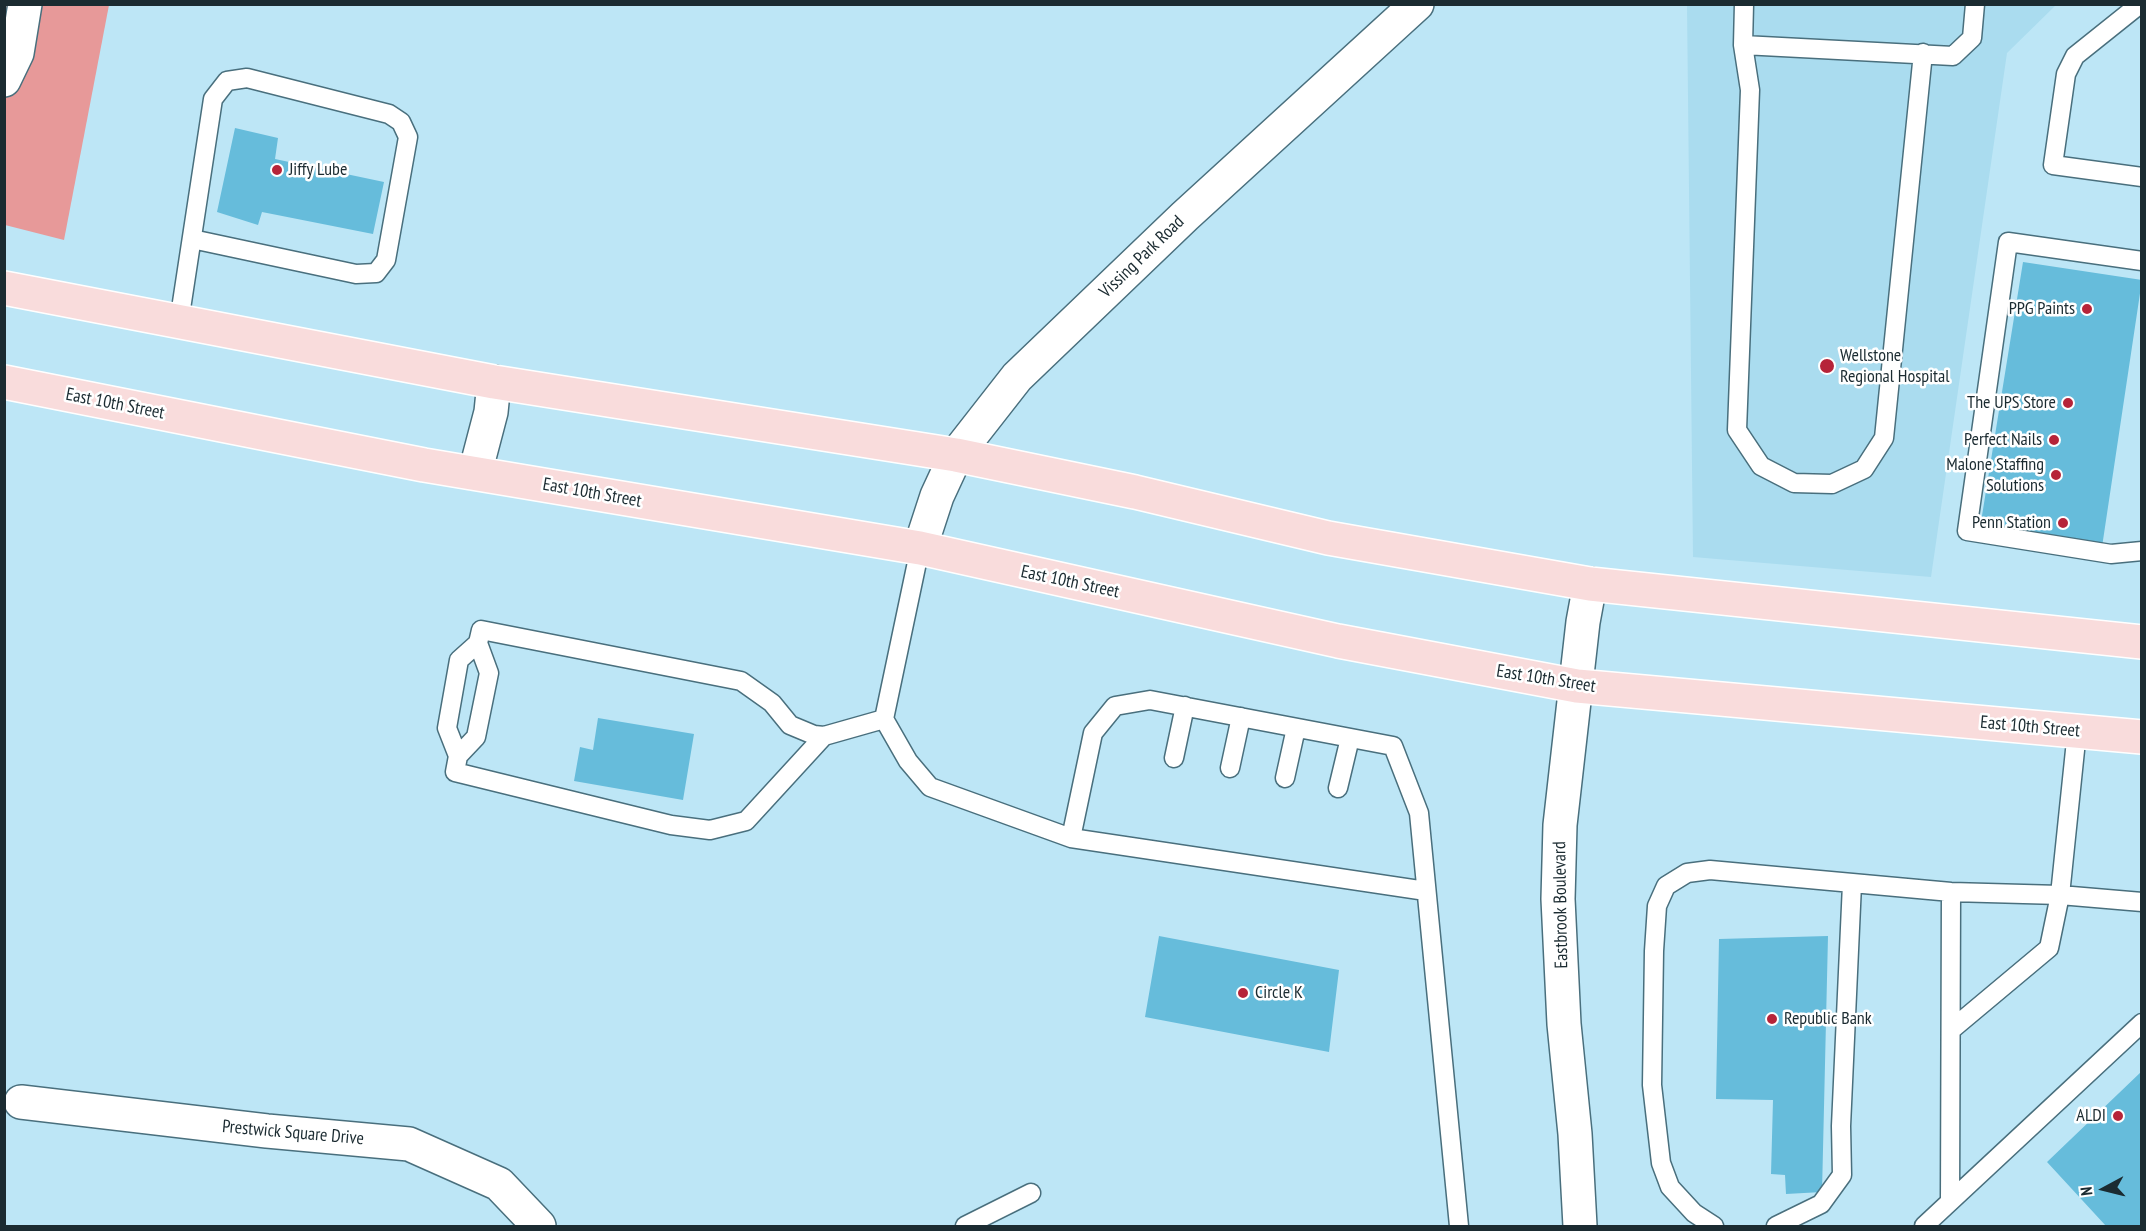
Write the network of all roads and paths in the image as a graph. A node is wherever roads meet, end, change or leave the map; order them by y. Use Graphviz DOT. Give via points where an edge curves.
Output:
graph roads {
  1 [pos="25,4"];
  2 [pos="1417,4"];
  3 [pos="1744,4"];
  4 [pos="1976,4"];
  5 [pos="2140,4"];
  6 [pos="1743,45"];
  7 [pos="1923,53"];
  8 [pos="4,80"];
  9 [pos="2142,177"];
  10 [pos="192,239"];
  11 [pos="2142,261"];
  12 [pos="4,288"];
  13 [pos="179,322"];
  14 [pos="4,382"];
  15 [pos="494,382"];
  16 [pos="956,455"];
  17 [pos="475,473"];
  18 [pos="920,548"];
  19 [pos="2142,551"];
  20 [pos="1590,584"];
  21 [pos="479,637"];
  22 [pos="2142,642"];
  23 [pos="1577,686"];
  24 [pos="1185,706"];
  25 [pos="1241,717"];
  26 [pos="884,719"];
  27 [pos="1296,728"];
  28 [pos="2077,731"];
  29 [pos="824,736"];
  30 [pos="2142,737"];
  31 [pos="1350,738"];
  32 [pos="458,756"];
  33 [pos="1174,758"];
  34 [pos="1230,768"];
  35 [pos="1285,778"];
  36 [pos="1338,788"];
  37 [pos="1071,838"];
  38 [pos="1852,884"];
  39 [pos="1426,891"];
  40 [pos="1951,892"];
  41 [pos="2060,895"];
  42 [pos="2142,902"];
  43 [pos="2142,1023"];
  44 [pos="1951,1030"];
  45 [pos="21,1102"];
  46 [pos="1031,1193"];
  47 [pos="1950,1201"];
  48 [pos="539,1227"];
  49 [pos="965,1227"];
  50 [pos="1459,1227"];
  51 [pos="1580,1227"];
  52 [pos="1714,1227"];
  53 [pos="1776,1227"];
  54 [pos="1924,1227"];
  1 -- 8 [label="street" via="17,52"];
  2 -- 16 [label="street, Vissing Park Road" via="1185,216 1017,377"];
  3 -- 6 [label="lane"];
  4 -- 7 [label="lane" via="1972,38 1953,56"];
  5 -- 9 [label="lane" via="2075,56 2066,75 2053,165"];
  6 -- 7 [label="lane"];
  6 -- 7 [label="lane" via="1750,90 1737,430 1761,466 1794,483 1813,484 1832,484 1864,469 1884,438"];
  10 -- 10 [label="lane" via="213,99 227,81 247,78 388,114 401,122 408,137 386,260 376,273 356,274"];
  10 -- 13 [label="lane"];
  11 -- 19 [label="lane" via="2008,242 1967,531 2112,554"];
  12 -- 13 [label="main road"];
  13 -- 15 [label="main road"];
  14 -- 17 [label="main road, East 10th Street"];
  15 -- 16 [label="main road"];
  15 -- 17 [label="street" via="491,412"];
  16 -- 18 [label="street, Vissing Park Road"];
  16 -- 20 [label="main road" via="1328,538"];
  17 -- 18 [label="main road, East 10th Street"];
  18 -- 23 [label="main road, East 10th Street" via="1338,641"];
  18 -- 26 [label="lane"];
  20 -- 22 [label="main road"];
  20 -- 23 [label="street, Eastbrook Boulevard"];
  21 -- 29 [label="lane" via="741,681 772,703 790,725"];
  21 -- 32 [label="lane" via="489,673 476,737"];
  21 -- 32 [label="lane" via="459,660 447,728"];
  23 -- 28 [label="main road, East 10th Street"];
  23 -- 51 [label="street, Eastbrook Boulevard" via="1560,825 1558,899"];
  24 -- 25 [label="lane"];
  24 -- 33 [label="lane"];
  24 -- 37 [label="lane" via="1150,700 1115,706 1093,733"];
  25 -- 27 [label="lane"];
  25 -- 34 [label="lane"];
  26 -- 29 [label="lane"];
  26 -- 37 [label="lane" via="908,761 930,787"];
  27 -- 31 [label="lane"];
  27 -- 35 [label="lane"];
  28 -- 30 [label="main road, East 10th Street"];
  28 -- 41 [label="lane"];
  29 -- 32 [label="lane" via="746,821 710,830 671,825 455,772"];
  31 -- 36 [label="lane"];
  31 -- 39 [label="lane" via="1393,746 1419,813"];
  37 -- 39 [label="lane" via="1158,843 1323,869"];
  38 -- 40 [label="lane"];
  38 -- 52 [label="lane" via="1710,870 1687,873 1666,886 1657,906 1652,1085 1660,1163 1670,1187 1694,1213"];
  38 -- 53 [label="lane" via="1842,1175 1821,1204"];
  39 -- 50 [label="lane"];
  40 -- 41 [label="lane"];
  40 -- 44 [label="lane"];
  41 -- 42 [label="lane"];
  41 -- 44 [label="lane" via="2049,948"];
  43 -- 47 [label="lane"];
  44 -- 47 [label="lane"];
  45 -- 48 [label="street, Prestwick Square Drive" via="409,1144 499,1184"];
  46 -- 49 [label="lane"];
  47 -- 54 [label="lane"];
}
